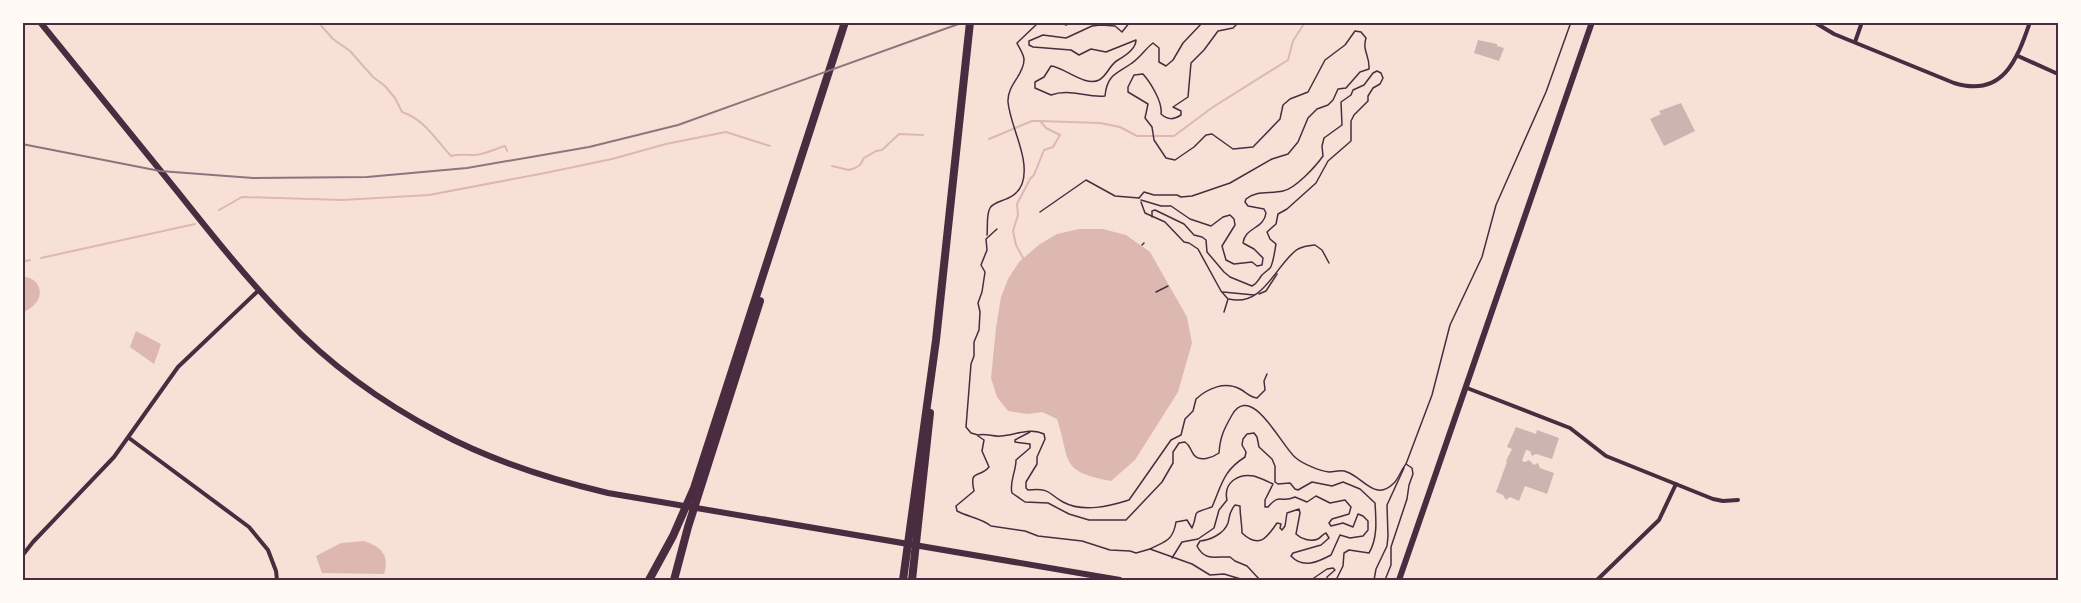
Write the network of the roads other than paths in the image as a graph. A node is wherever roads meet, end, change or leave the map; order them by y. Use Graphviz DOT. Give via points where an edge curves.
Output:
graph roads {
  1 [pos="40,22"];
  2 [pos="845,22"];
  3 [pos="970,22"];
  4 [pos="1592,22"];
  5 [pos="1814,22"];
  6 [pos="1862,22"];
  7 [pos="2030,22"];
  8 [pos="1855,42"];
  9 [pos="2018,56"];
  10 [pos="2058,74"];
  11 [pos="780,227"];
  12 [pos="259,290"];
  13 [pos="936,340"];
  14 [pos="1467,388"];
  15 [pos="129,438"];
  16 [pos="1676,484"];
  17 [pos="1738,500"];
  18 [pos="22,556"];
  19 [pos="277,580"];
  20 [pos="649,580"];
  21 [pos="674,580"];
  22 [pos="903,580"];
  23 [pos="912,580"];
  24 [pos="1120,580"];
  25 [pos="1399,580"];
  26 [pos="1597,580"];
  1 -- 12 [label="main road"];
  2 -- 11 [label="highway"];
  3 -- 13 [label="highway"];
  4 -- 14 [label="main road"];
  5 -- 8 [label="street"];
  6 -- 8 [label="street"];
  7 -- 9 [label="street"];
  8 -- 9 [label="street" via="1965,86 2000,77"];
  9 -- 10 [label="street"];
  11 -- 20 [label="highway" via="694,488"];
  11 -- 21 [label="highway"];
  12 -- 15 [label="street" via="178,367"];
  12 -- 24 [label="main road" via="287,321 368,388 437,432 527,471 660,503"];
  13 -- 22 [label="highway"];
  13 -- 23 [label="highway"];
  14 -- 16 [label="street" via="1570,428 1606,456"];
  14 -- 25 [label="main road"];
  15 -- 18 [label="street"];
  15 -- 19 [label="street" via="249,527 268,550"];
  16 -- 17 [label="street" via="1713,499"];
  16 -- 26 [label="street" via="1659,520"];
}
